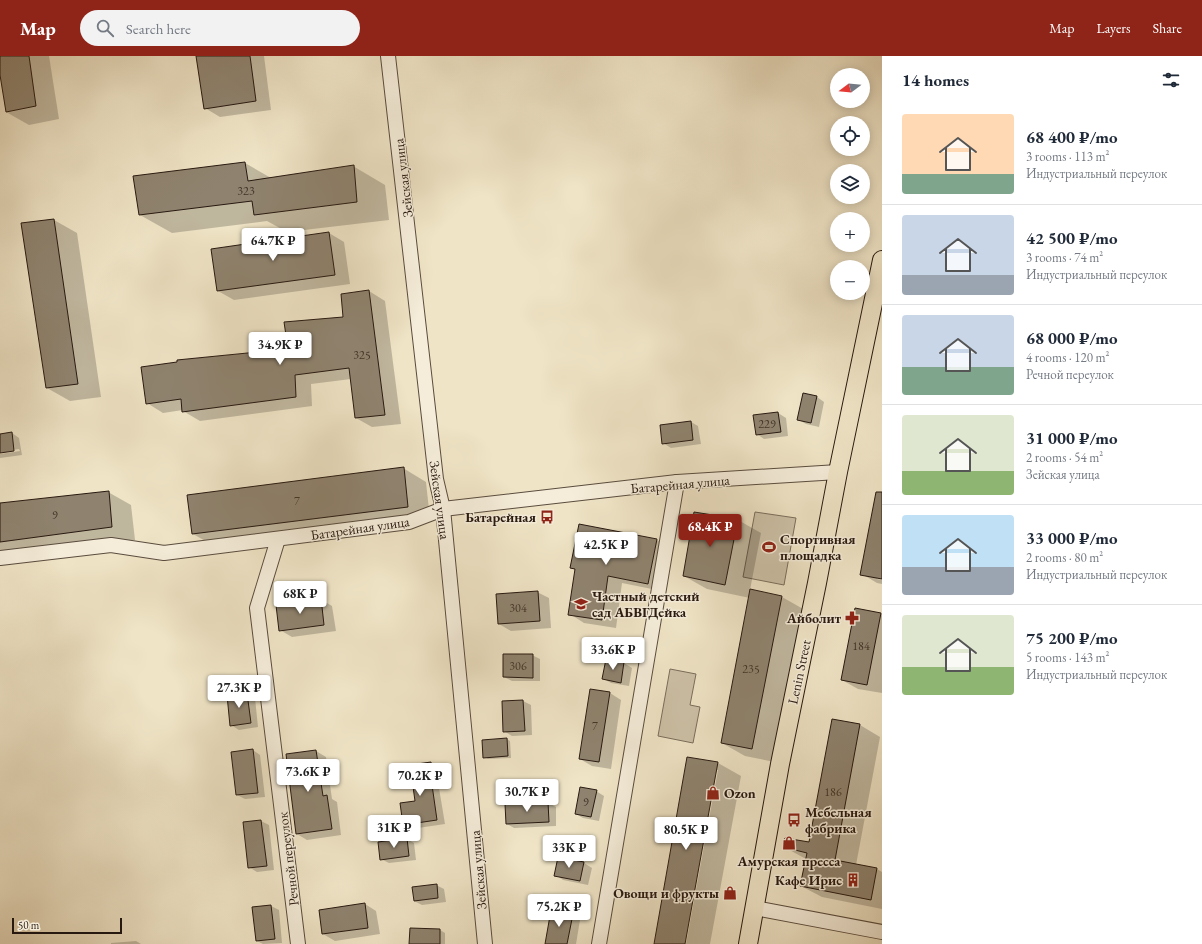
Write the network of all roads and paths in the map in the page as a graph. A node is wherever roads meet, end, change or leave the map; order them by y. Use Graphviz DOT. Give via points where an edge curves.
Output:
graph roads {
  1 [pos="388,56"];
  2 [pos="882,260"];
  3 [pos="838,472"];
  4 [pos="678,482"];
  5 [pos="443,509"];
  6 [pos="278,539"];
  7 [pos="0,558"];
  8 [pos="755,908"];
  9 [pos="882,932"];
  10 [pos="298,944"];
  11 [pos="485,944"];
  12 [pos="599,944"];
  13 [pos="748,944"];
  1 -- 5 [label="street, Зейская улица" via="436,479"];
  2 -- 3 [label="main road, Lenin Street"];
  3 -- 4 [label="street, Батарейная улица"];
  3 -- 8 [label="main road, Lenin Street" via="780,764"];
  4 -- 5 [label="street, Батарейная улица"];
  4 -- 12 [label="street"];
  5 -- 6 [label="street, Батарейная улица" via="409,522"];
  5 -- 11 [label="street, Зейская улица"];
  6 -- 7 [label="street, Батарейная улица" via="164,553 111,545"];
  6 -- 10 [label="street, Речной переулок" via="257,608"];
  8 -- 9 [label="street"];
  8 -- 13 [label="main road, Lenin Street"];
}
